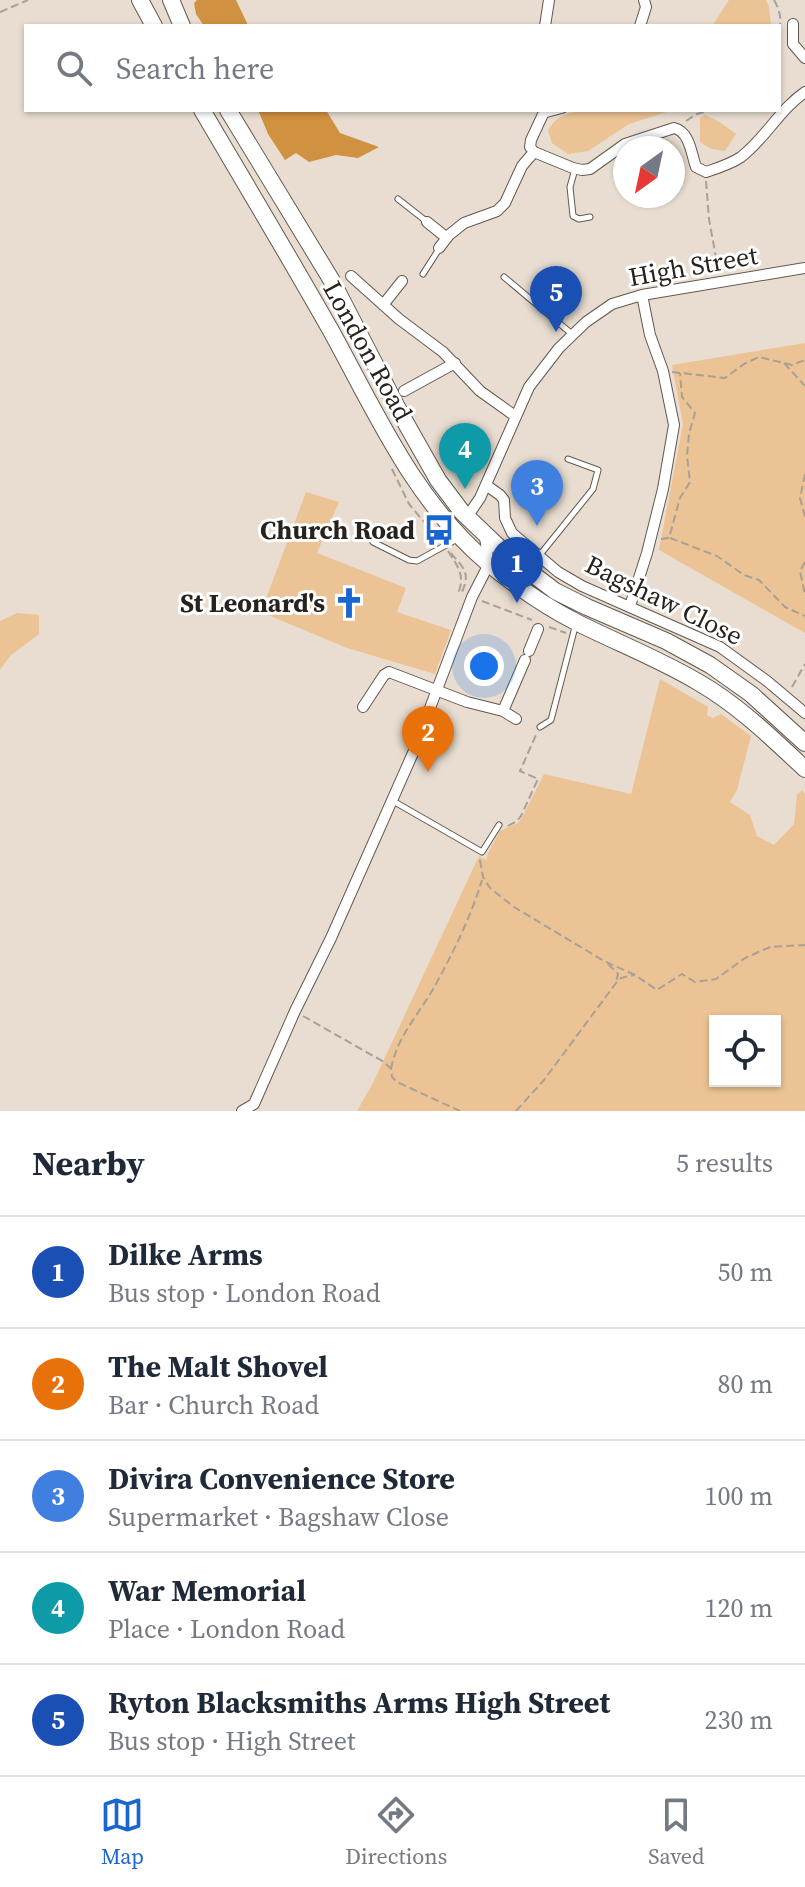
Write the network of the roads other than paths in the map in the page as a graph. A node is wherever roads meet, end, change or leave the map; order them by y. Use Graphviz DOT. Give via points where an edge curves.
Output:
graph roads {
  1 [pos="140,0"];
  2 [pos="171,0"];
  3 [pos="549,0"];
  4 [pos="644,0"];
  5 [pos="153,24"];
  6 [pos="181,24"];
  7 [pos="545,24"];
  8 [pos="641,24"];
  9 [pos="793,24"];
  10 [pos="805,58"];
  11 [pos="805,92"];
  12 [pos="203,112"];
  13 [pos="229,112"];
  14 [pos="544,113"];
  15 [pos="534,152"];
  16 [pos="575,169"];
  17 [pos="398,199"];
  18 [pos="590,217"];
  19 [pos="427,222"];
  20 [pos="447,238"];
  21 [pos="439,248"];
  22 [pos="805,268"];
  23 [pos="423,274"];
  24 [pos="351,276"];
  25 [pos="504,277"];
  26 [pos="569,277"];
  27 [pos="402,281"];
  28 [pos="642,295"];
  29 [pos="383,305"];
  30 [pos="547,313"];
  31 [pos="573,335"];
  32 [pos="455,363"];
  33 [pos="404,391"];
  34 [pos="515,416"];
  35 [pos="568,459"];
  36 [pos="486,485"];
  37 [pos="467,517"];
  38 [pos="484,535"];
  39 [pos="373,542"];
  40 [pos="452,546"];
  41 [pos="538,557"];
  42 [pos="489,564"];
  43 [pos="630,606"];
  44 [pos="541,627"];
  45 [pos="574,629"];
  46 [pos="436,691"];
  47 [pos="363,707"];
  48 [pos="503,711"];
  49 [pos="805,713"];
  50 [pos="516,719"];
  51 [pos="540,727"];
  52 [pos="805,743"];
  53 [pos="805,769"];
  54 [pos="393,801"];
  55 [pos="499,827"];
  56 [pos="255,1108"];
  57 [pos="242,1111"];
  1 -- 5 [label="highway"];
  2 -- 6 [label="highway"];
  3 -- 7 [label="street"];
  4 -- 8 [label="street"];
  9 -- 10 [label="street" via="793,44"];
  11 -- 16 [label="street" via="742,156 725,166 706,172 696,167 685,134 666,129 625,144 590,169"];
  12 -- 40 [label="highway, London Road"];
  13 -- 37 [label="highway, London Road" via="332,281 438,480"];
  14 -- 15 [label="street" via="531,140"];
  15 -- 16 [label="street"];
  15 -- 20 [label="street" via="497,211 464,223"];
  16 -- 18 [label="lane" via="570,187 573,216"];
  17 -- 19 [label="lane"];
  19 -- 20 [label="street"];
  20 -- 21 [label="street"];
  21 -- 23 [label="lane"];
  22 -- 28 [label="street, High Street"];
  24 -- 29 [label="street"];
  25 -- 30 [label="lane"];
  26 -- 30 [label="lane" via="554,292"];
  27 -- 29 [label="street"];
  28 -- 31 [label="street, High Street" via="612,304"];
  28 -- 43 [label="street" via="674,425 663,489"];
  29 -- 32 [label="street"];
  30 -- 31 [label="lane"];
  31 -- 34 [label="street, High Street" via="529,387"];
  32 -- 33 [label="street"];
  32 -- 34 [label="street" via="480,391"];
  34 -- 36 [label="street, High Street"];
  35 -- 41 [label="lane" via="598,470 593,489"];
  36 -- 37 [label="street, High Street"];
  36 -- 41 [label="street, Bagshaw Close" via="504,500 512,533"];
  37 -- 38 [label="highway, London Road"];
  38 -- 42 [label="street"];
  38 -- 52 [label="highway, London Road" via="555,591 677,647 730,678"];
  39 -- 40 [label="lane" via="417,561"];
  40 -- 42 [label="highway, London Road"];
  41 -- 43 [label="street, Bagshaw Close" via="573,582"];
  42 -- 45 [label="highway, London Road"];
  42 -- 46 [label="street" via="467,595"];
  43 -- 49 [label="street, Bagshaw Close" via="720,647"];
  44 -- 48 [label="street"];
  45 -- 51 [label="lane" via="551,720"];
  45 -- 53 [label="highway, London Road" via="701,683 737,707"];
  46 -- 47 [label="street" via="389,672"];
  46 -- 48 [label="street"];
  46 -- 54 [label="street"];
  48 -- 50 [label="street"];
  54 -- 55 [label="lane" via="482,852"];
  54 -- 56 [label="street"];
  56 -- 57 [label="street"];
}
